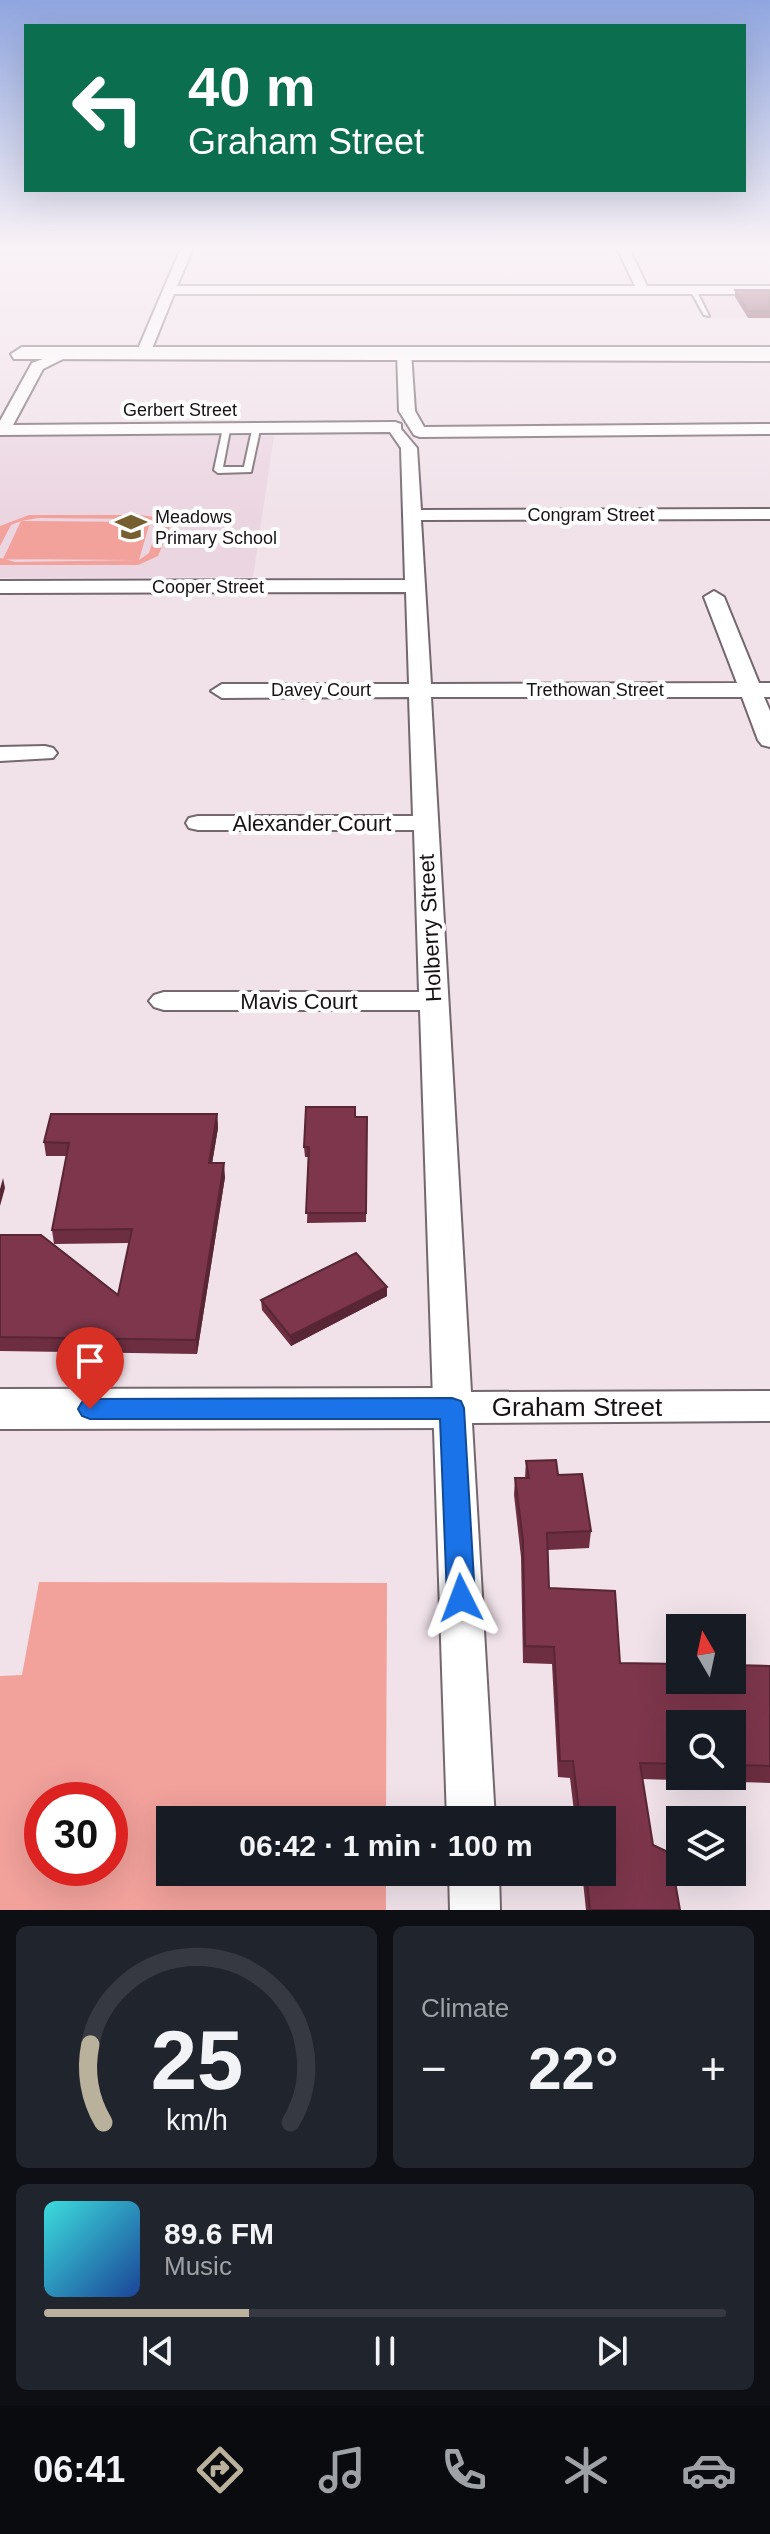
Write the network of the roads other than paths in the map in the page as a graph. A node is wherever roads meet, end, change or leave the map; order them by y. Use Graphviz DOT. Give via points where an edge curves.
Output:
graph roads {
  1 [pos="150,337"];
  2 [pos="143,354"];
  3 [pos="404,354"];
  4 [pos="770,354"];
  5 [pos="20,358"];
  6 [pos="770,429"];
  7 [pos="1,430"];
  8 [pos="226,430"];
  9 [pos="256,430"];
  10 [pos="408,431"];
  11 [pos="770,514"];
  12 [pos="412,515"];
  13 [pos="415,586"];
  14 [pos="0,587"];
  15 [pos="714,597"];
  16 [pos="420,690"];
  17 [pos="760,690"];
  18 [pos="222,691"];
  19 [pos="770,740"];
  20 [pos="45,753"];
  21 [pos="0,754"];
  22 [pos="198,823"];
  23 [pos="425,823"];
  24 [pos="164,1001"];
  25 [pos="433,1001"];
  26 [pos="770,1406"];
  27 [pos="452,1408"];
  28 [pos="0,1409"];
  29 [pos="470,1806"];
  30 [pos="474,1886"];
  31 [pos="475,1910"];
  1 -- 2 [label="street"];
  2 -- 3 [label="main road"];
  2 -- 5 [label="main road"];
  2 -- 5 [label="main road"];
  3 -- 4 [label="main road"];
  3 -- 10 [label="street"];
  5 -- 7 [label="street"];
  6 -- 10 [label="street, Gerbert Street"];
  7 -- 8 [label="street, Gerbert Street"];
  8 -- 9 [label="street, Gerbert Street"];
  8 -- 9 [label="lane" via="218,470 248,470"];
  9 -- 10 [label="street, Gerbert Street"];
  10 -- 12 [label="street, Holberry Street"];
  11 -- 12 [label="street, Congram Street"];
  12 -- 13 [label="street, Holberry Street"];
  13 -- 14 [label="street, Cooper Street"];
  13 -- 16 [label="street, Holberry Street"];
  15 -- 17 [label="street"];
  16 -- 17 [label="street, Trethowan Street"];
  16 -- 18 [label="street, Davey Court"];
  16 -- 23 [label="street, Holberry Street"];
  17 -- 19 [label="street"];
  20 -- 21 [label="street"];
  22 -- 23 [label="street, Alexander Court"];
  23 -- 25 [label="street, Holberry Street"];
  24 -- 25 [label="street, Mavis Court"];
  25 -- 27 [label="street, Holberry Street"];
  26 -- 27 [label="street, Graham Street"];
  27 -- 28 [label="street, Graham Street"];
  27 -- 29 [label="street, Holberry Street"];
  30 -- 31 [label="street"];
}
